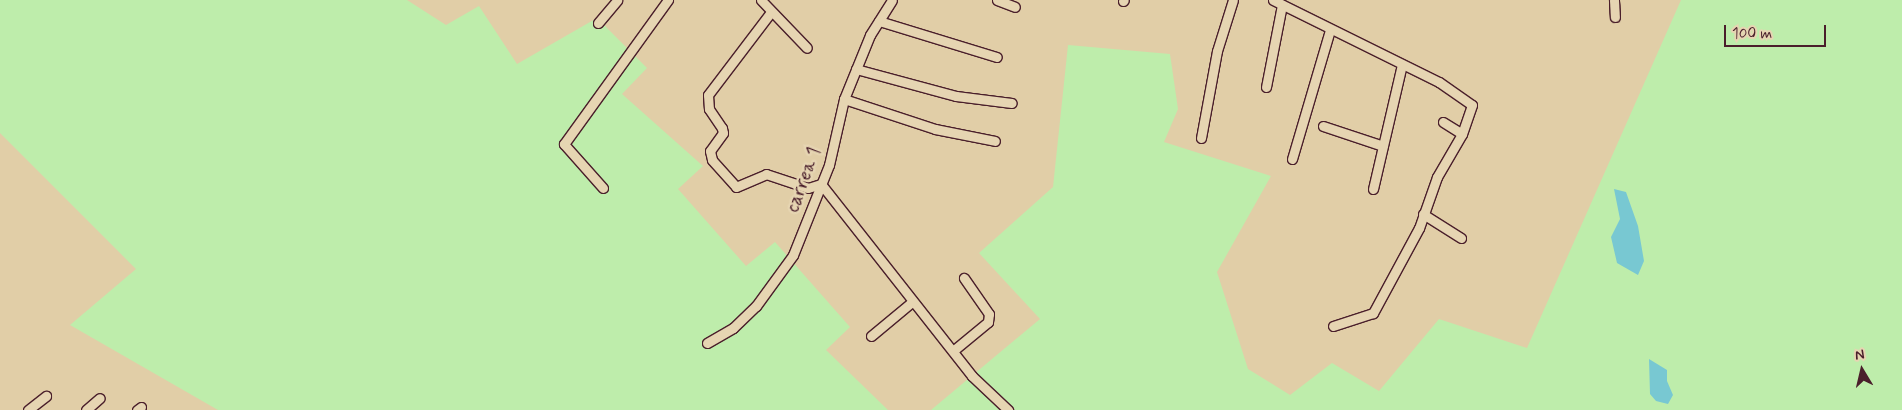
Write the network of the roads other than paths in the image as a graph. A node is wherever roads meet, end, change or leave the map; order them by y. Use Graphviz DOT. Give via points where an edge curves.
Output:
graph roads {
  1 [pos="617,0"];
  2 [pos="668,0"];
  3 [pos="761,0"];
  4 [pos="997,0"];
  5 [pos="1233,0"];
  6 [pos="1273,0"];
  7 [pos="1614,0"];
  8 [pos="888,1"];
  9 [pos="1282,5"];
  10 [pos="1016,7"];
  11 [pos="771,12"];
  12 [pos="1615,17"];
  13 [pos="879,21"];
  14 [pos="598,23"];
  15 [pos="1330,30"];
  16 [pos="808,48"];
  17 [pos="997,57"];
  18 [pos="1402,64"];
  19 [pos="856,69"];
  20 [pos="1266,88"];
  21 [pos="844,99"];
  22 [pos="1012,102"];
  23 [pos="1442,122"];
  24 [pos="1323,126"];
  25 [pos="1462,134"];
  26 [pos="1201,138"];
  27 [pos="995,141"];
  28 [pos="1383,146"];
  29 [pos="1292,159"];
  30 [pos="821,184"];
  31 [pos="603,188"];
  32 [pos="1373,189"];
  33 [pos="1423,214"];
  34 [pos="1461,238"];
  35 [pos="964,278"];
  36 [pos="912,302"];
  37 [pos="1333,326"];
  38 [pos="871,336"];
  39 [pos="707,343"];
  40 [pos="954,350"];
  41 [pos="46,396"];
  42 [pos="100,398"];
  43 [pos="28,410"];
  44 [pos="86,410"];
  45 [pos="1008,410"];
  1 -- 14 [label="street"];
  2 -- 31 [label="street" via="564,144"];
  3 -- 11 [label="street"];
  4 -- 10 [label="street"];
  5 -- 26 [label="street" via="1217,52"];
  6 -- 9 [label="street"];
  7 -- 12 [label="street"];
  8 -- 13 [label="street, carrea 1"];
  9 -- 15 [label="street"];
  9 -- 20 [label="street"];
  11 -- 16 [label="street"];
  11 -- 30 [label="street" via="708,95 709,109 723,133 710,150 712,160 736,187 766,174 808,188"];
  13 -- 17 [label="street"];
  13 -- 19 [label="street, carrea 1"];
  15 -- 18 [label="street"];
  15 -- 29 [label="street"];
  18 -- 25 [label="street" via="1439,82 1472,105"];
  18 -- 28 [label="street"];
  19 -- 21 [label="street, carrea 1"];
  19 -- 22 [label="street" via="956,96"];
  21 -- 27 [label="street" via="935,129"];
  21 -- 30 [label="street, carrea 1"];
  23 -- 25 [label="street"];
  24 -- 28 [label="street"];
  25 -- 33 [label="street" via="1437,177"];
  28 -- 32 [label="street"];
  30 -- 36 [label="street"];
  30 -- 39 [label="street, carrea 1" via="793,255 756,306 733,328"];
  33 -- 34 [label="street"];
  33 -- 37 [label="street" via="1419,228 1373,313"];
  35 -- 40 [label="street" via="989,314 988,322"];
  36 -- 38 [label="street"];
  36 -- 40 [label="street"];
  40 -- 45 [label="street" via="972,376"];
  41 -- 43 [label="street"];
  42 -- 44 [label="street"];
}
